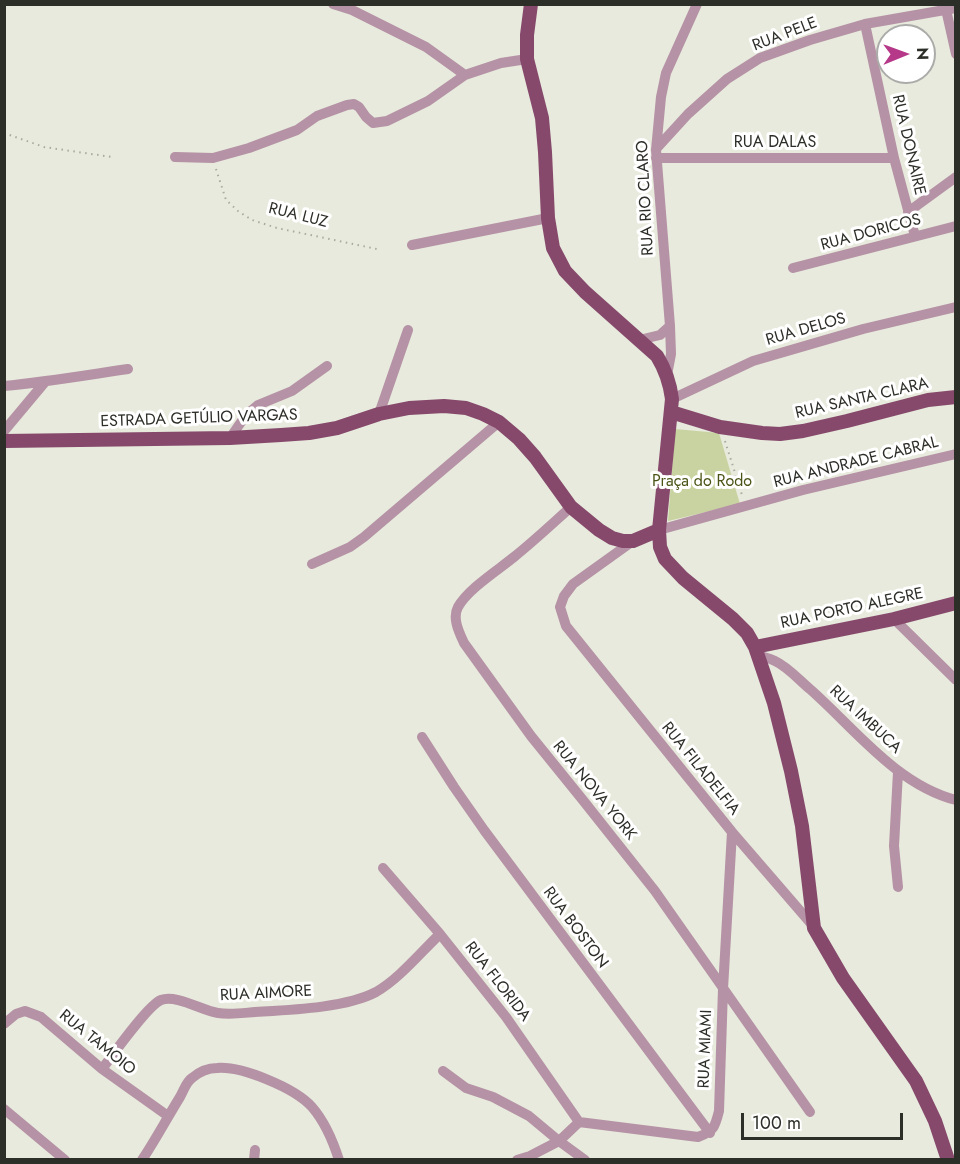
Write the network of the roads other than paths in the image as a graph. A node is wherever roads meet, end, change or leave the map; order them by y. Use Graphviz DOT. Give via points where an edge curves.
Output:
graph roads {
  1 [pos="333,4"];
  2 [pos="531,4"];
  3 [pos="697,4"];
  4 [pos="949,7"];
  5 [pos="865,24"];
  6 [pos="956,54"];
  7 [pos="526,59"];
  8 [pos="465,75"];
  9 [pos="656,154"];
  10 [pos="175,157"];
  11 [pos="894,158"];
  12 [pos="956,177"];
  13 [pos="909,212"];
  14 [pos="548,218"];
  15 [pos="956,226"];
  16 [pos="915,236"];
  17 [pos="412,245"];
  18 [pos="793,268"];
  19 [pos="956,307"];
  20 [pos="670,326"];
  21 [pos="408,330"];
  22 [pos="639,340"];
  23 [pos="327,366"];
  24 [pos="128,369"];
  25 [pos="667,375"];
  26 [pos="45,382"];
  27 [pos="4,387"];
  28 [pos="956,397"];
  29 [pos="671,405"];
  30 [pos="379,414"];
  31 [pos="499,422"];
  32 [pos="4,431"];
  33 [pos="230,438"];
  34 [pos="4,441"];
  35 [pos="956,454"];
  36 [pos="571,507"];
  37 [pos="659,530"];
  38 [pos="633,541"];
  39 [pos="312,564"];
  40 [pos="956,603"];
  41 [pos="894,619"];
  42 [pos="756,651"];
  43 [pos="956,680"];
  44 [pos="422,737"];
  45 [pos="898,772"];
  46 [pos="956,800"];
  47 [pos="732,832"];
  48 [pos="383,868"];
  49 [pos="898,887"];
  50 [pos="814,928"];
  51 [pos="440,934"];
  52 [pos="723,988"];
  53 [pos="5,1024"];
  54 [pos="102,1069"];
  55 [pos="443,1071"];
  56 [pos="4,1108"];
  57 [pos="810,1112"];
  58 [pos="168,1116"];
  59 [pos="579,1122"];
  60 [pos="710,1133"];
  61 [pos="559,1141"];
  62 [pos="65,1160"];
  63 [pos="142,1160"];
  64 [pos="339,1160"];
  65 [pos="517,1160"];
  66 [pos="585,1160"];
  67 [pos="948,1160"];
  1 -- 8 [label="street" via="426,47"];
  2 -- 7 [label="main road"];
  3 -- 9 [label="street, RUA RIO CLARO" via="666,73"];
  4 -- 5 [label="street, RUA PELE"];
  4 -- 6 [label="street"];
  5 -- 9 [label="street, RUA PELE" via="760,58 727,79 688,114"];
  5 -- 11 [label="street, RUA DONAIRE"];
  7 -- 8 [label="street"];
  7 -- 14 [label="main road" via="542,118"];
  8 -- 10 [label="street" via="428,101 387,121 372,123 359,107 347,105 249,148 213,158"];
  9 -- 11 [label="street, RUA DALAS"];
  9 -- 20 [label="street, RUA RIO CLARO"];
  11 -- 13 [label="street, RUA DONAIRE"];
  12 -- 13 [label="street"];
  13 -- 16 [label="street, RUA DONAIRE"];
  14 -- 17 [label="street"];
  14 -- 22 [label="main road" via="553,248 566,271"];
  15 -- 16 [label="street, RUA DORICOS"];
  16 -- 18 [label="street, RUA DORICOS"];
  19 -- 29 [label="street, RUA DELOS" via="753,361"];
  20 -- 22 [label="street" via="660,335"];
  20 -- 25 [label="street, RUA RIO CLARO"];
  21 -- 30 [label="street"];
  22 -- 25 [label="main road" via="657,356"];
  23 -- 33 [label="street" via="292,391 258,405"];
  24 -- 26 [label="street"];
  25 -- 29 [label="main road"];
  26 -- 27 [label="street"];
  26 -- 32 [label="street"];
  28 -- 29 [label="main road, RUA SANTA CLARA" via="780,434 720,426"];
  29 -- 37 [label="main road"];
  30 -- 31 [label="main road, ESTRADA GETÚLIO VARGAS" via="444,406 466,408"];
  30 -- 33 [label="main road, ESTRADA GETÚLIO VARGAS" via="309,433"];
  31 -- 36 [label="main road, ESTRADA GETÚLIO VARGAS" via="535,457"];
  31 -- 39 [label="street" via="364,537"];
  33 -- 34 [label="main road, ESTRADA GETÚLIO VARGAS"];
  35 -- 37 [label="street, RUA ANDRADE CABRAL" via="803,490"];
  36 -- 38 [label="main road, ESTRADA GETÚLIO VARGAS" via="612,538"];
  36 -- 52 [label="street, RUA NOVA YORK" via="471,591 457,608 458,630 531,736 655,891"];
  37 -- 38 [label="main road"];
  37 -- 42 [label="main road" via="665,559 747,633"];
  38 -- 47 [label="street, RUA FILADELFIA" via="573,584 560,607 566,626"];
  40 -- 41 [label="main road, RUA PORTO ALEGRE"];
  41 -- 42 [label="main road, RUA PORTO ALEGRE"];
  41 -- 43 [label="street"];
  42 -- 45 [label="street, RUA IMBUCA" via="788,670"];
  42 -- 50 [label="main road" via="791,771"];
  44 -- 60 [label="street, RUA BOSTON" via="484,830"];
  45 -- 46 [label="street, RUA IMBUCA"];
  45 -- 49 [label="street" via="894,846"];
  47 -- 50 [label="street, RUA FILADELFIA"];
  47 -- 52 [label="street, RUA MIAMI"];
  48 -- 51 [label="street, RUA FLORIDA"];
  50 -- 67 [label="main road" via="843,978 916,1081"];
  51 -- 54 [label="street, RUA AIMORE" via="389,983 361,999 291,1010 233,1013 161,999"];
  51 -- 59 [label="street, RUA FLORIDA" via="506,1017"];
  52 -- 57 [label="street, RUA NOVA YORK"];
  52 -- 60 [label="street, RUA MIAMI" via="719,1111"];
  53 -- 54 [label="street, RUA TAMOIO" via="25,1011 41,1017"];
  54 -- 58 [label="street, RUA TAMOIO"];
  55 -- 61 [label="street" via="466,1088 529,1116"];
  56 -- 62 [label="street"];
  58 -- 63 [label="street"];
  58 -- 64 [label="street" via="189,1080 201,1071 218,1067 249,1072 293,1092 311,1106 325,1125"];
  59 -- 60 [label="street" via="681,1136"];
  59 -- 61 [label="street"];
  61 -- 65 [label="street"];
  61 -- 66 [label="street"];
}
